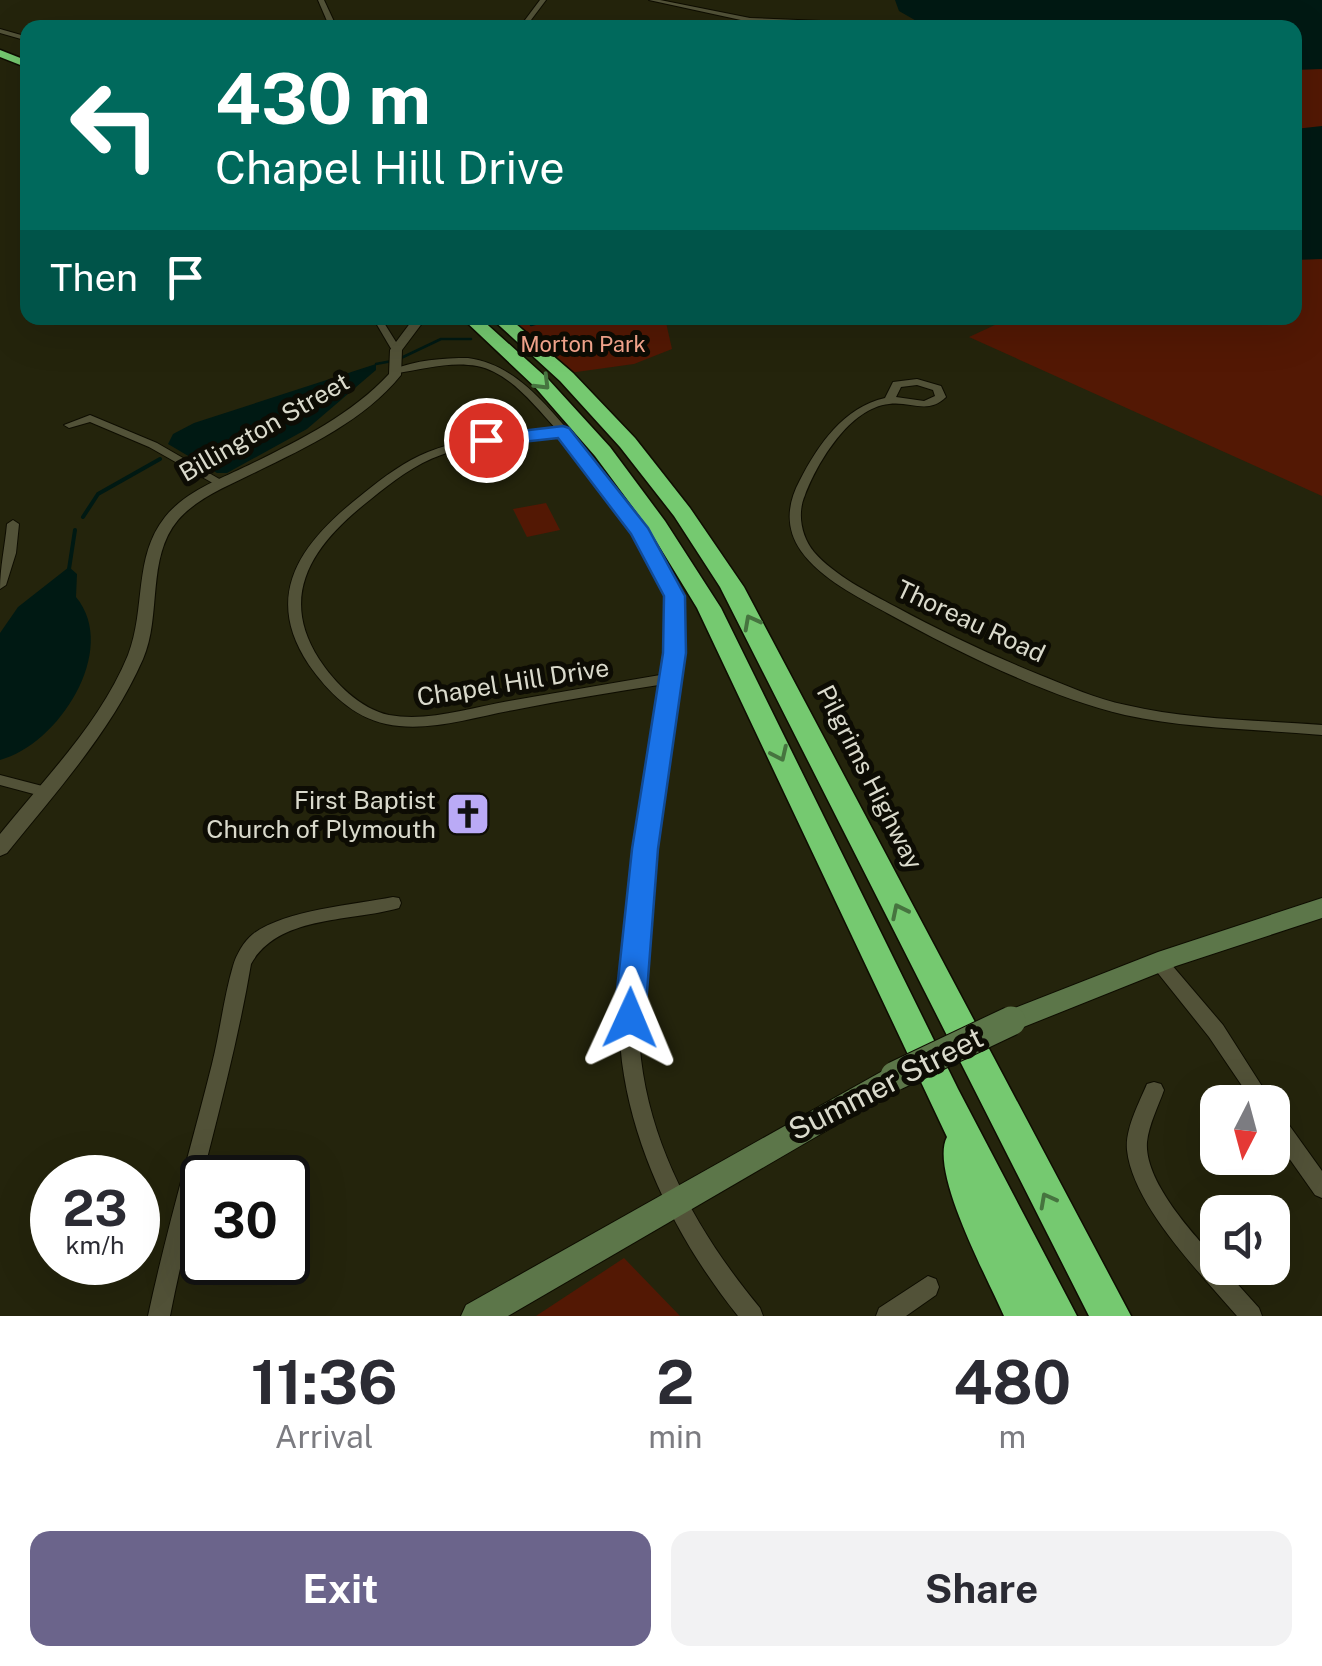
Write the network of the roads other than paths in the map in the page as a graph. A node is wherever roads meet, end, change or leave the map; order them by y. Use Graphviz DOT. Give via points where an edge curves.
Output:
graph roads {
  1 [pos="542,0"];
  2 [pos="652,0"];
  3 [pos="526,20"];
  4 [pos="762,20"];
  5 [pos="380,325"];
  6 [pos="416,325"];
  7 [pos="478,325"];
  8 [pos="507,325"];
  9 [pos="397,360"];
  10 [pos="889,400"];
  11 [pos="69,424"];
  12 [pos="563,432"];
  13 [pos="222,484"];
  14 [pos="12,524"];
  15 [pos="0,585"];
  16 [pos="671,678"];
  17 [pos="1322,730"];
  18 [pos="0,780"];
  19 [pos="45,792"];
  20 [pos="0,848"];
  21 [pos="393,903"];
  22 [pos="1322,908"];
  23 [pos="1159,962"];
  24 [pos="1251,1085"];
  25 [pos="1154,1090"];
  26 [pos="946,1100"];
  27 [pos="1290,1143"];
  28 [pos="1322,1188"];
  29 [pos="676,1200"];
  30 [pos="1067,1237"];
  31 [pos="928,1287"];
  32 [pos="159,1316"];
  33 [pos="477,1316"];
  34 [pos="752,1316"];
  35 [pos="887,1316"];
  36 [pos="1024,1316"];
  37 [pos="1057,1316"];
  38 [pos="1112,1316"];
  39 [pos="1125,1316"];
  40 [pos="1251,1316"];
  1 -- 3 [label="street"];
  2 -- 4 [label="street"];
  5 -- 9 [label="street"];
  6 -- 9 [label="street, Billington Street"];
  7 -- 26 [label="highway, one-way" via="572,411 664,532 709,608"];
  30 -- 8 [label="highway, Pilgrims Highway, one-way" via="732,587 688,517 628,442 588,396"];
  9 -- 12 [label="street" via="494,367"];
  9 -- 13 [label="street, Billington Street" via="373,395"];
  10 -- 17 [label="street, Thoreau Road" via="850,418 798,496 799,538 827,572 1077,697 1156,714"];
  11 -- 13 [label="street" via="90,418"];
  12 -- 16 [label="street" via="669,578 675,596"];
  12 -- 16 [label="street, Chapel Hill Drive" via="436,452 362,500 299,568 291,604 298,633 314,662 350,700 390,720 432,720"];
  13 -- 19 [label="street, Billington Street" via="185,506 162,534 134,660 89,736"];
  14 -- 15 [label="street"];
  16 -- 29 [label="street" via="645,849 630,1018 638,1090"];
  18 -- 19 [label="street"];
  19 -- 20 [label="street, Billington Street"];
  21 -- 32 [label="street" via="262,936 250,948"];
  22 -- 23 [label="main road, Summer Street"];
  23 -- 24 [label="street"];
  23 -- 29 [label="main road, Summer Street, bridge" via="1011,1020 895,1076"];
  25 -- 40 [label="street" via="1139,1136 1140,1164 1151,1189"];
  26 -- 36 [label="highway" via="970,1193"];
  26 -- 37 [label="highway"];
  27 -- 28 [label="street"];
  29 -- 33 [label="main road, Summer Street"];
  29 -- 34 [label="street" via="728,1290"];
  30 -- 38 [label="highway, Pilgrims Highway"];
  30 -- 39 [label="highway"];
  31 -- 35 [label="street"];
}
